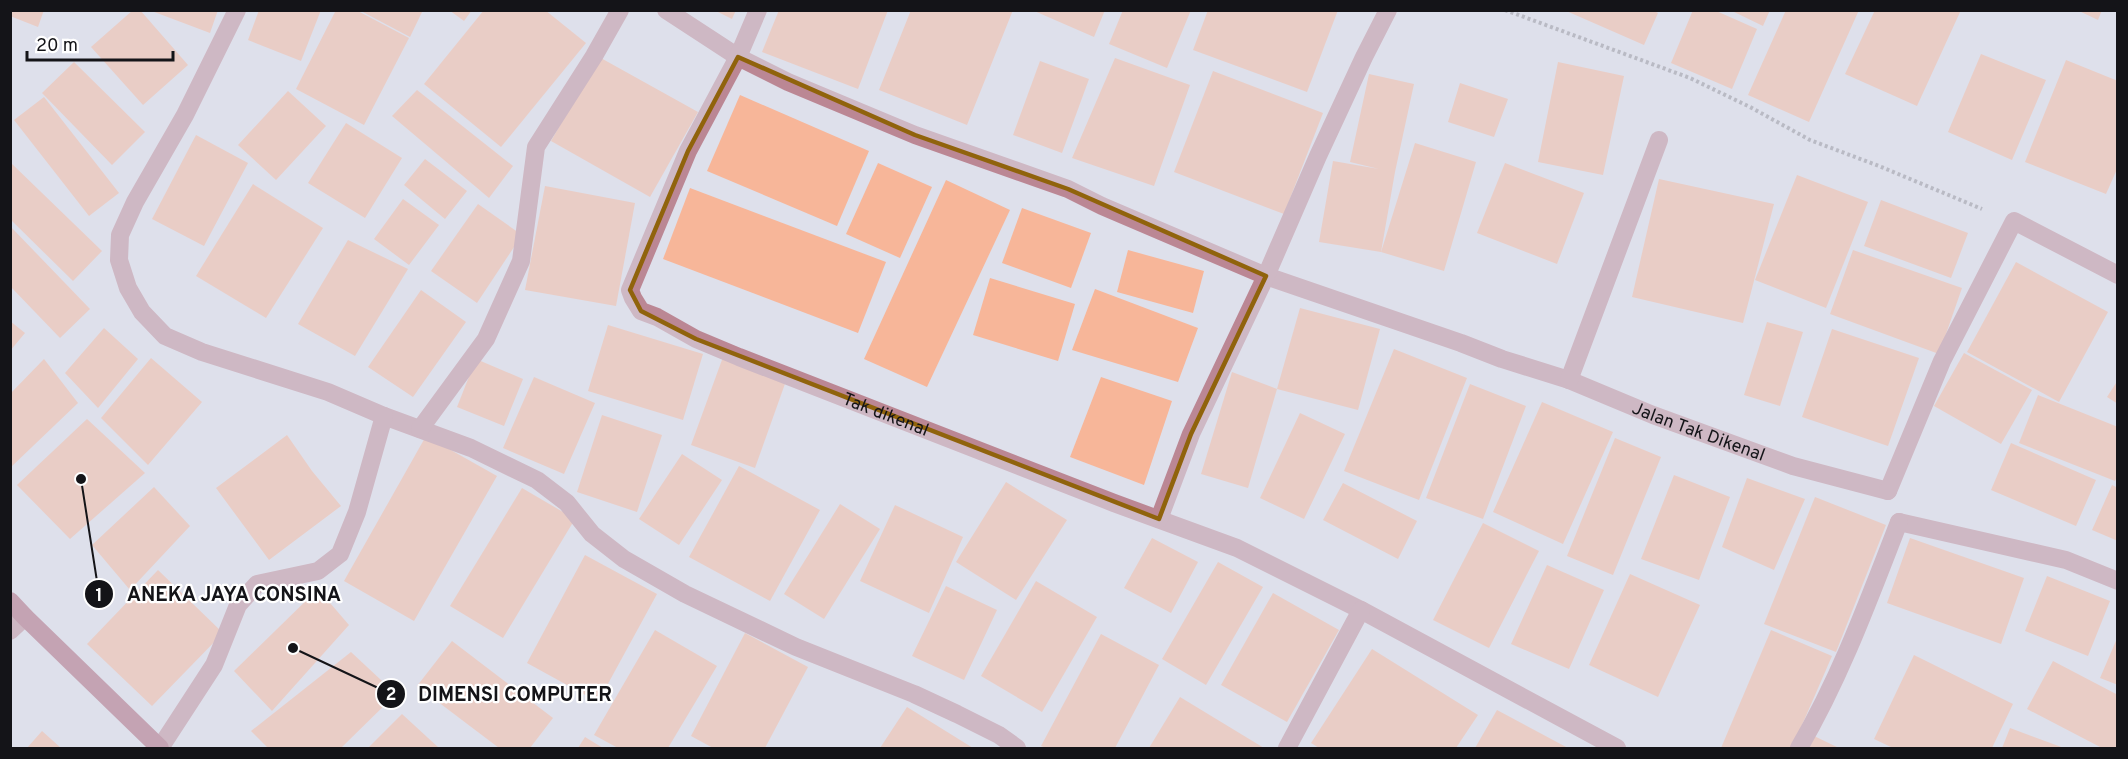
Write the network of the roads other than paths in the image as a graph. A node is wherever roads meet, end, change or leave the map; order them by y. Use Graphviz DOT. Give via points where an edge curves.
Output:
graph roads {
  1 [pos="237,10"];
  2 [pos="620,10"];
  3 [pos="666,10"];
  4 [pos="758,10"];
  5 [pos="1388,10"];
  6 [pos="738,57"];
  7 [pos="1659,140"];
  8 [pos="2118,275"];
  9 [pos="1266,276"];
  10 [pos="1569,380"];
  11 [pos="384,416"];
  12 [pos="420,429"];
  13 [pos="1888,491"];
  14 [pos="1159,519"];
  15 [pos="1899,522"];
  16 [pos="2118,581"];
  17 [pos="10,600"];
  18 [pos="1361,610"];
  19 [pos="25,617"];
  20 [pos="10,631"];
  21 [pos="160,748"];
  22 [pos="1017,748"];
  23 [pos="1287,748"];
  24 [pos="1617,748"];
  25 [pos="1799,748"];
  1 -- 11 [label="street" via="120,235 119,260 128,288 142,312 165,336 202,352 328,392"];
  2 -- 12 [label="street" via="536,147 521,261 486,339"];
  3 -- 6 [label="street, Jalan Tak Dikenal"];
  4 -- 6 [label="street"];
  5 -- 9 [label="street"];
  6 -- 9 [label="street, Jalan Tak Dikenal" via="915,135 1068,189"];
  6 -- 14 [label="street, Tak dikenal" via="688,151 630,290 641,311 696,339"];
  7 -- 10 [label="street"];
  8 -- 13 [label="street" via="2014,221 1942,361"];
  9 -- 10 [label="street, Jalan Tak Dikenal"];
  9 -- 14 [label="street" via="1191,434"];
  10 -- 13 [label="street, Jalan Tak Dikenal" via="1793,466"];
  11 -- 12 [label="street"];
  11 -- 21 [label="street" via="357,512 340,554 318,571 257,585 238,605 214,665"];
  12 -- 22 [label="street" via="537,480 567,503 592,534 624,560 685,594 796,647 914,694 999,735"];
  13 -- 15 [label="street"];
  14 -- 18 [label="street" via="1237,548"];
  15 -- 16 [label="street" via="2066,560"];
  15 -- 25 [label="street" via="1846,657"];
  17 -- 19 [label="main road"];
  18 -- 23 [label="street"];
  18 -- 24 [label="street"];
  19 -- 20 [label="street"];
  19 -- 21 [label="main road"];
}
